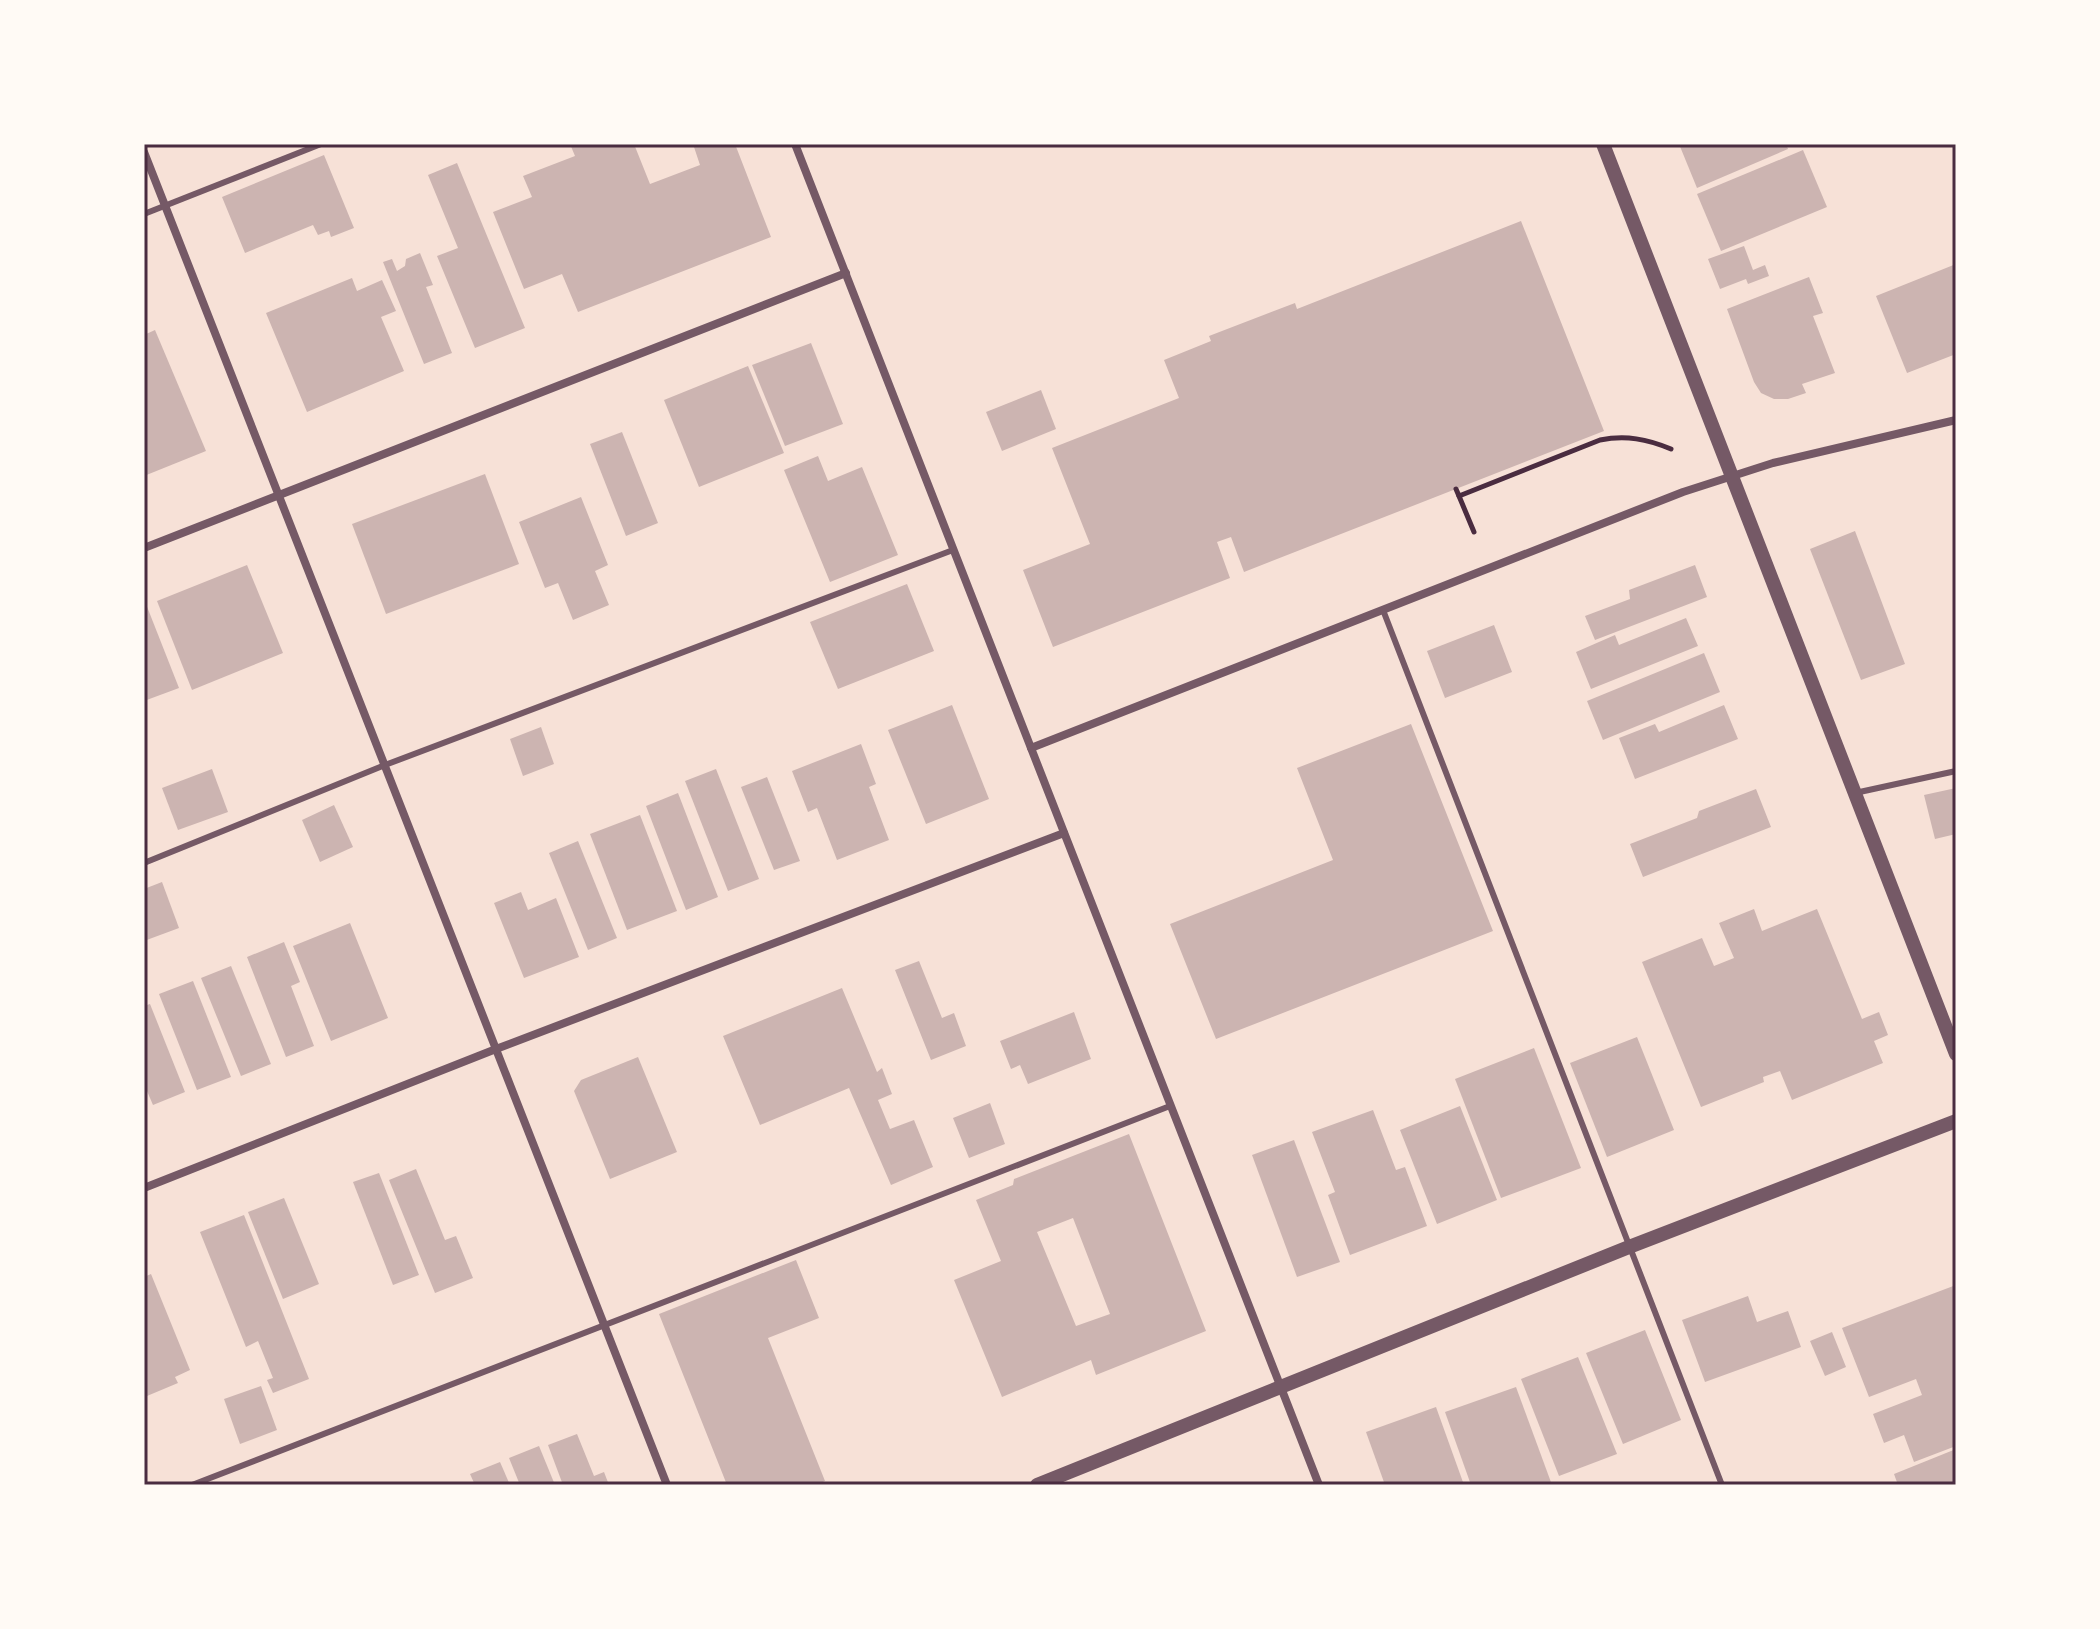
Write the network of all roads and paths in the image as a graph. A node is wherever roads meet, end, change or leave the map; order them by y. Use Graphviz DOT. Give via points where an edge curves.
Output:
graph roads {
  1 [pos="321,144"];
  2 [pos="795,144"];
  3 [pos="1603,144"];
  4 [pos="144,152"];
  5 [pos="165,206"];
  6 [pos="144,214"];
  7 [pos="846,273"];
  8 [pos="1956,420"];
  9 [pos="1671,449"];
  10 [pos="1731,476"];
  11 [pos="1456,489"];
  12 [pos="279,495"];
  13 [pos="1459,496"];
  14 [pos="1474,532"];
  15 [pos="144,548"];
  16 [pos="953,550"];
  17 [pos="1383,610"];
  18 [pos="1031,748"];
  19 [pos="385,765"];
  20 [pos="1956,771"];
  21 [pos="1855,793"];
  22 [pos="1064,833"];
  23 [pos="144,863"];
  24 [pos="496,1049"];
  25 [pos="1956,1054"];
  26 [pos="1170,1106"];
  27 [pos="1956,1121"];
  28 [pos="144,1188"];
  29 [pos="1629,1247"];
  30 [pos="604,1325"];
  31 [pos="1280,1389"];
  32 [pos="192,1485"];
  33 [pos="667,1485"];
  34 [pos="1037,1485"];
  35 [pos="1319,1485"];
  36 [pos="1722,1485"];
  1 -- 5 [label="lane"];
  2 -- 7 [label="street"];
  3 -- 10 [label="street"];
  4 -- 5 [label="street"];
  5 -- 6 [label="lane"];
  5 -- 12 [label="street"];
  7 -- 12 [label="street"];
  7 -- 16 [label="street"];
  8 -- 10 [label="street"];
  9 -- 13 [label="path" via="1630,437 1600,440"];
  10 -- 17 [label="street"];
  10 -- 21 [label="street"];
  11 -- 13 [label="path"];
  12 -- 15 [label="street"];
  12 -- 19 [label="street"];
  13 -- 14 [label="path"];
  16 -- 18 [label="street"];
  16 -- 19 [label="lane"];
  17 -- 18 [label="street"];
  17 -- 29 [label="lane"];
  18 -- 22 [label="street"];
  19 -- 23 [label="lane"];
  19 -- 24 [label="street"];
  20 -- 21 [label="lane"];
  21 -- 25 [label="street"];
  22 -- 24 [label="street"];
  22 -- 26 [label="street"];
  24 -- 28 [label="street"];
  24 -- 30 [label="street"];
  26 -- 30 [label="lane"];
  26 -- 31 [label="street"];
  27 -- 29 [label="street"];
  29 -- 31 [label="street"];
  29 -- 36 [label="lane"];
  30 -- 32 [label="lane"];
  30 -- 33 [label="street"];
  31 -- 34 [label="street"];
  31 -- 35 [label="street"];
}
